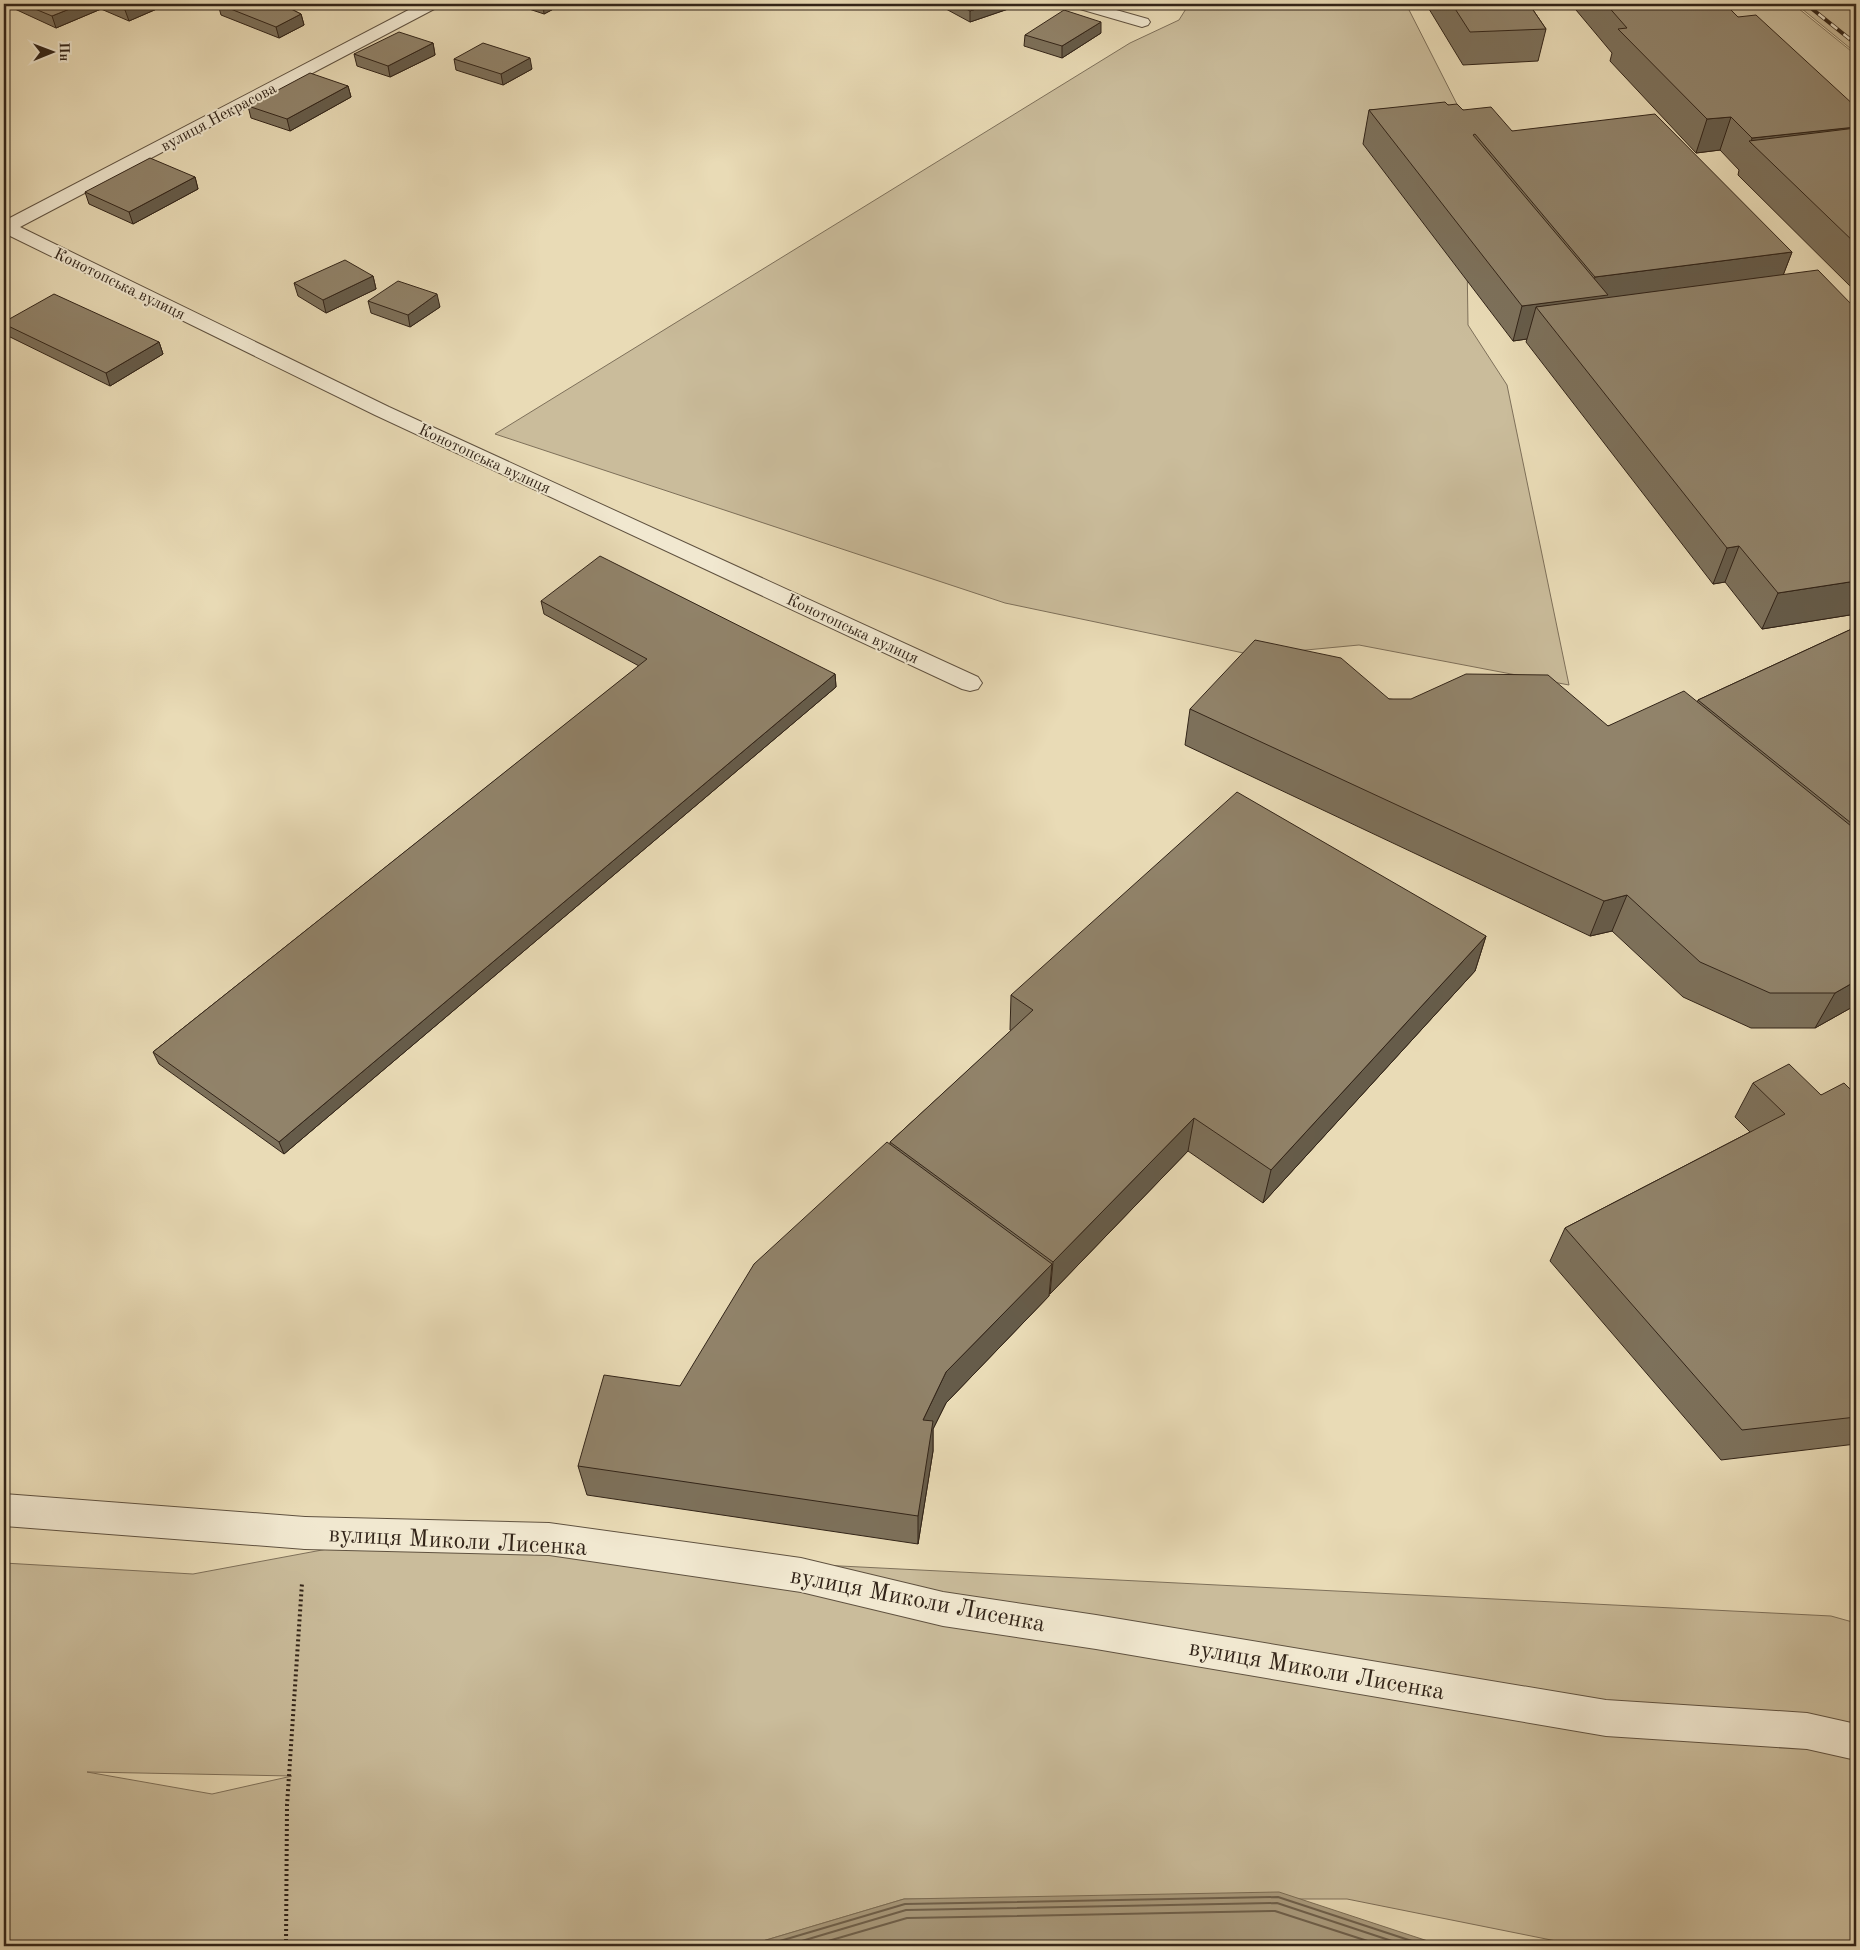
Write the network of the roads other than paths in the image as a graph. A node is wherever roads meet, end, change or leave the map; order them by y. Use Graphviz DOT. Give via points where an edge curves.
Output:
graph roads {
  1 [pos="432,4"];
  2 [pos="1079,4"];
  3 [pos="1142,22"];
  4 [pos="4,227"];
  5 [pos="970,683"];
  6 [pos="4,1510"];
  7 [pos="1856,1742"];
  1 -- 4 [label="street, вулиця Некрасова"];
  2 -- 3 [label="street"];
  4 -- 5 [label="street, Конотопська вулиця" via="382,411"];
  6 -- 7 [label="street, вулиця Миколи Лисенка" via="305,1533 550,1539 801,1575 943,1609 1106,1633 1606,1718 1807,1731"];
}
